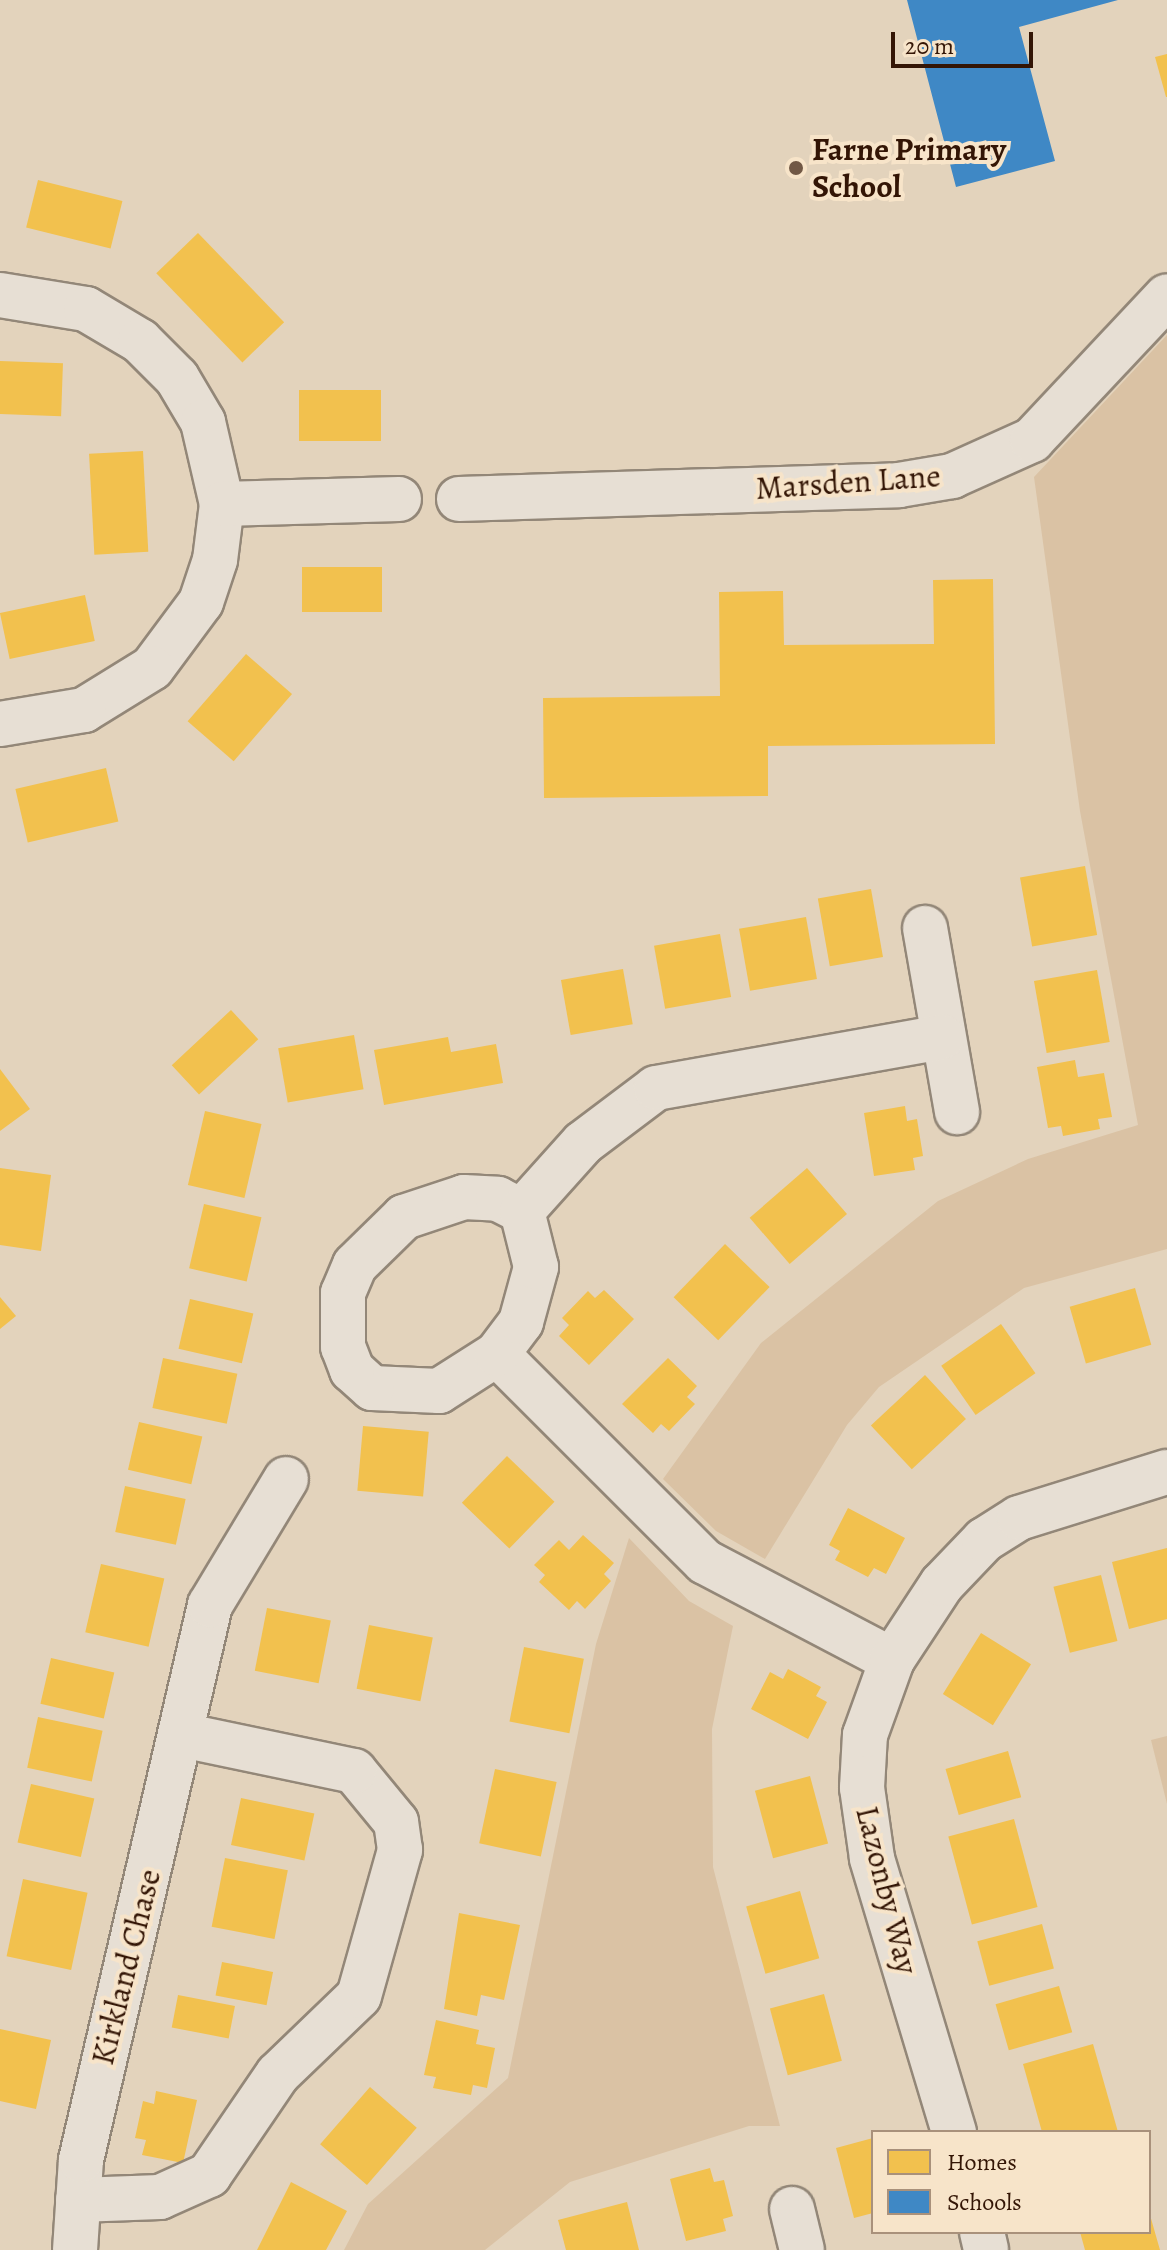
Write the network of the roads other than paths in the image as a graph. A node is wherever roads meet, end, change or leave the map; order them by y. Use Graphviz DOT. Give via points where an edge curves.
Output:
graph roads {
  1 [pos="0,295"];
  2 [pos="1167,296"];
  3 [pos="399,499"];
  4 [pos="459,499"];
  5 [pos="222,504"];
  6 [pos="0,724"];
  7 [pos="925,928"];
  8 [pos="943,1037"];
  9 [pos="957,1112"];
  10 [pos="522,1211"];
  11 [pos="497,1354"];
  12 [pos="1167,1472"];
  13 [pos="286,1479"];
  14 [pos="892,1660"];
  15 [pos="182,1735"];
  16 [pos="953,2130"];
  17 [pos="78,2200"];
  18 [pos="75,2250"];
  1 -- 5 [label="street" via="86,309 140,341 177,378 203,422"];
  2 -- 4 [label="street, Marsden Lane" via="1032,440 952,476 899,485"];
  3 -- 5 [label="street"];
  5 -- 6 [label="street" via="215,560 201,602 152,668 84,710"];
  7 -- 8 [label="street"];
  8 -- 9 [label="street"];
  8 -- 10 [label="street" via="656,1088 583,1143"];
  10 -- 11 [label="street" via="536,1267 521,1322"];
  10 -- 11 [label="street" via="498,1199 464,1197 404,1217 355,1265 343,1293 343,1347 352,1370 372,1388 439,1391"];
  11 -- 14 [label="street" via="705,1562"];
  12 -- 14 [label="street, Lazonby Way" via="1019,1518 984,1540 942,1584"];
  13 -- 15 [label="street, Kirkland Chase" via="210,1605"];
  14 -- 16 [label="street, Lazonby Way" via="865,1735 862,1788 872,1858"];
  15 -- 17 [label="street, Kirkland Chase" via="93,2105"];
  15 -- 17 [label="street" via="354,1771 396,1822 400,1850 359,1996 278,2074 209,2175 186,2191 160,2197"];
  17 -- 18 [label="street, Kirkland Chase"];
}
